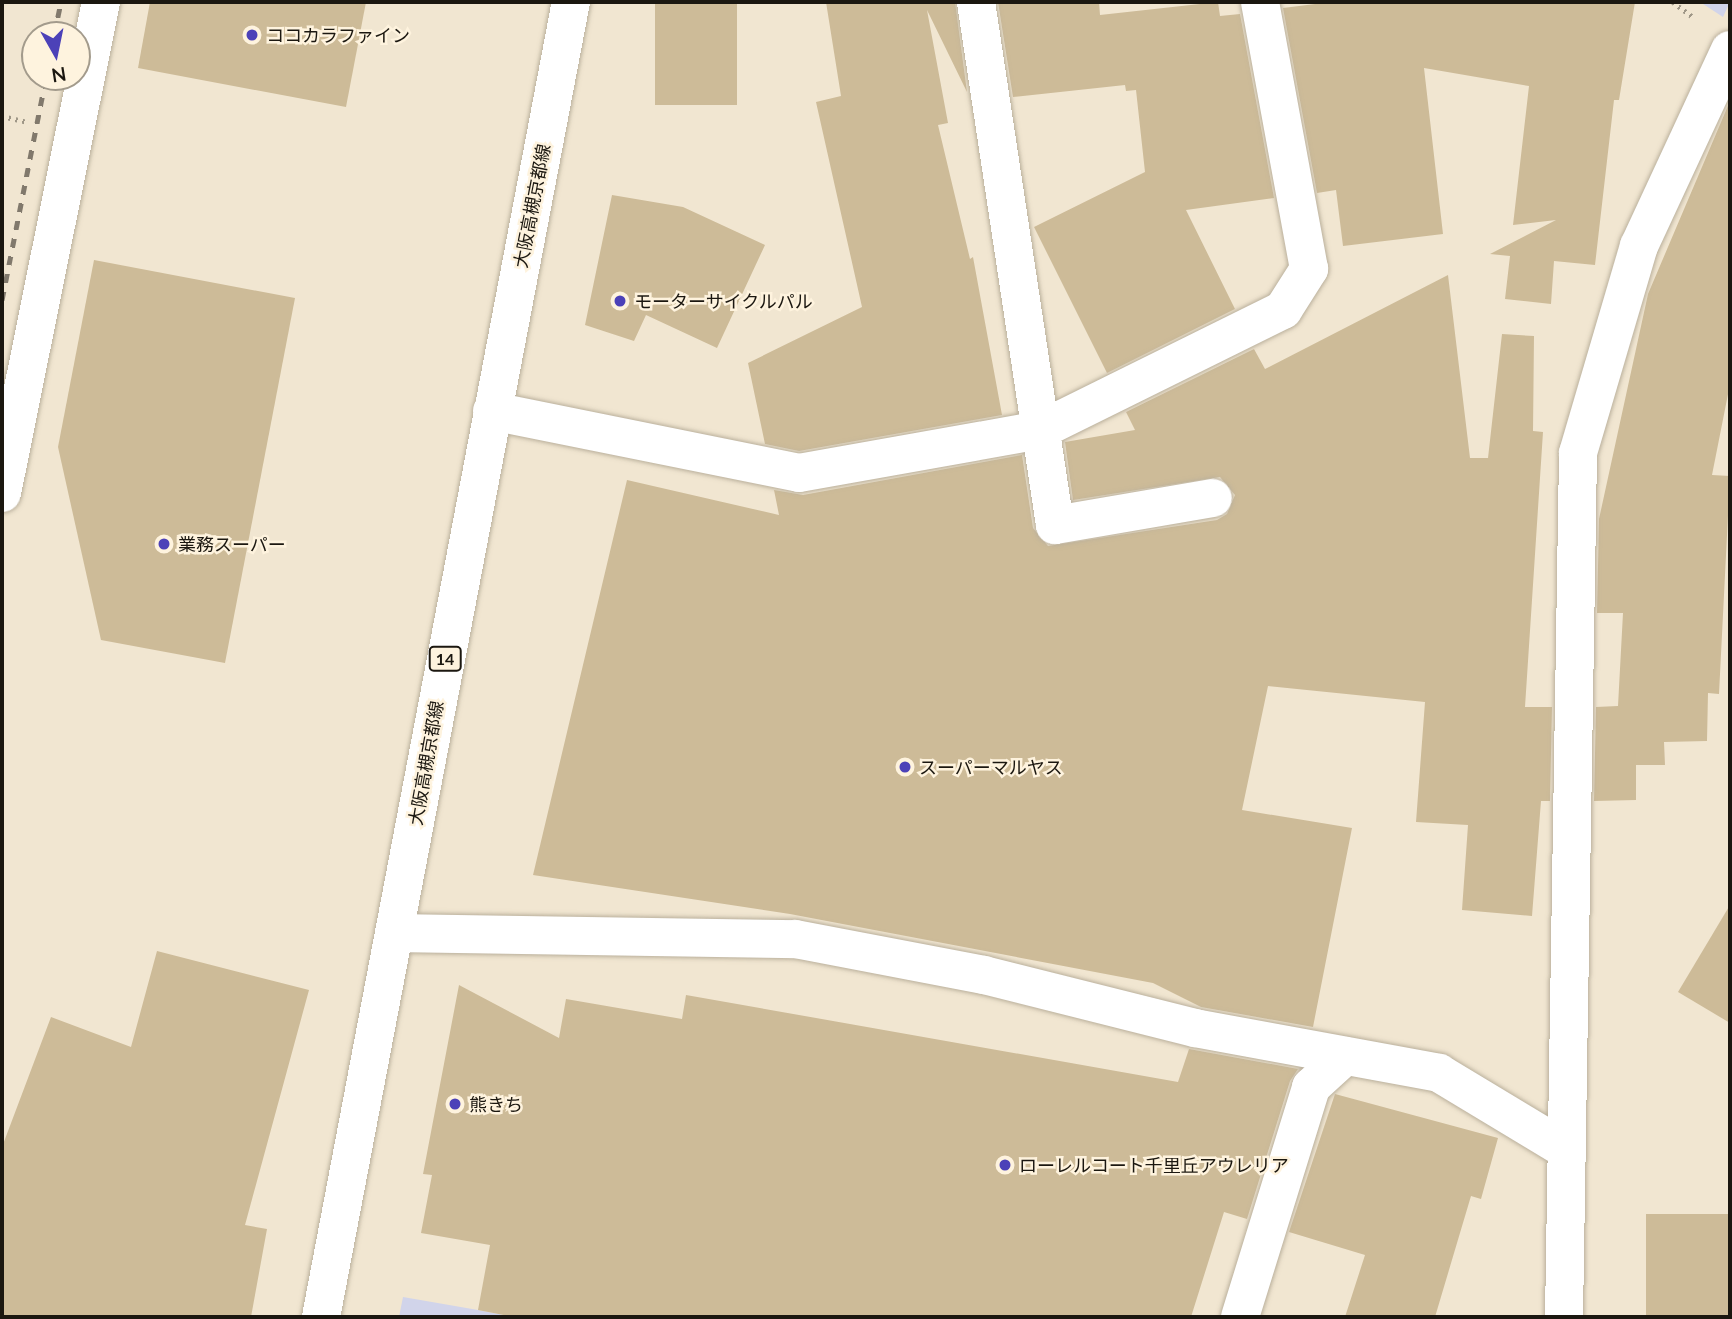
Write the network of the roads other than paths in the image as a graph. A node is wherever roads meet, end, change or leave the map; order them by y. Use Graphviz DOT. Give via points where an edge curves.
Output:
graph roads {
  1 [pos="101,2"];
  2 [pos="571,2"];
  3 [pos="975,2"];
  4 [pos="1260,2"];
  5 [pos="1730,50"];
  6 [pos="492,411"];
  7 [pos="1040,430"];
  8 [pos="2,494"];
  9 [pos="1213,498"];
  10 [pos="395,933"];
  11 [pos="1345,1056"];
  12 [pos="1565,1149"];
  13 [pos="321,1317"];
  14 [pos="1240,1317"];
  15 [pos="1564,1317"];
  1 -- 8 [label="street"];
  2 -- 6 [label="street, 大阪高槻京都線 / 14"];
  3 -- 7 [label="street"];
  4 -- 7 [label="street" via="1309,269 1283,310"];
  5 -- 12 [label="street" via="1639,247 1578,453"];
  6 -- 7 [label="street" via="799,474"];
  6 -- 10 [label="street, 大阪高槻京都線 / 14"];
  7 -- 9 [label="street" via="1055,525"];
  10 -- 11 [label="street" via="794,939 984,975 1195,1028"];
  10 -- 13 [label="street, 大阪高槻京都線 / 14"];
  11 -- 12 [label="street" via="1440,1073"];
  11 -- 14 [label="street" via="1311,1087"];
  12 -- 15 [label="street"];
}
